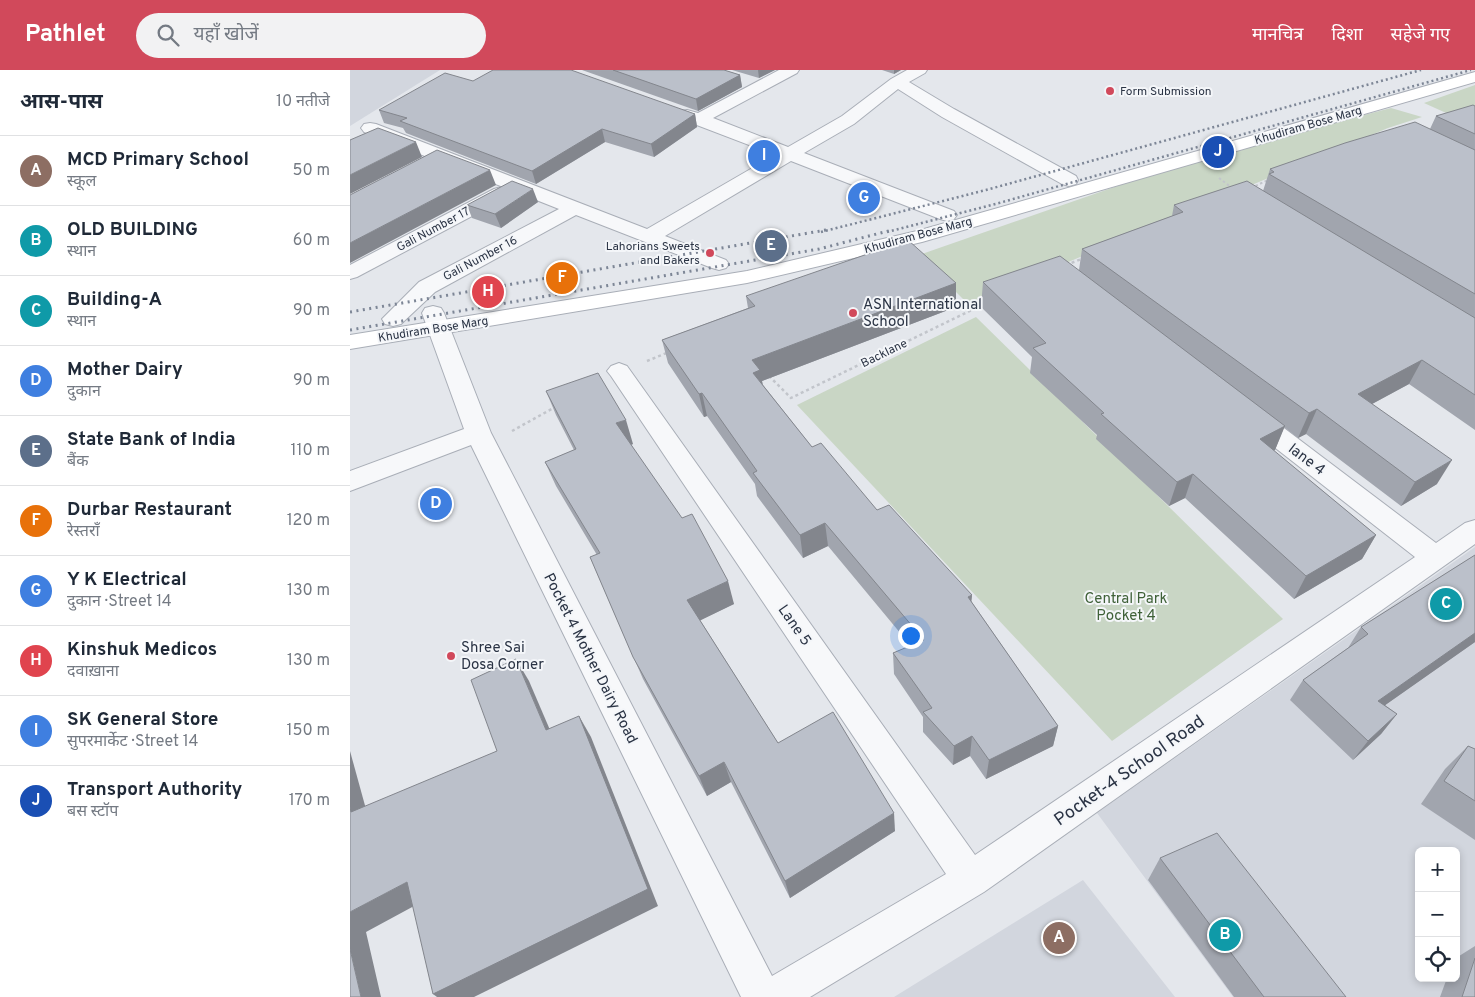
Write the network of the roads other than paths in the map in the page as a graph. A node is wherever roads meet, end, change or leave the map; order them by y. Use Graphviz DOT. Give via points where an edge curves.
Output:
graph roads {
  1 [pos="791,70"];
  2 [pos="919,70"];
  3 [pos="1455,70"];
  4 [pos="1475,77"];
  5 [pos="743,81"];
  6 [pos="897,82"];
  7 [pos="760,86"];
  8 [pos="668,109"];
  9 [pos="699,119"];
  10 [pos="370,128"];
  11 [pos="792,154"];
  12 [pos="442,156"];
  13 [pos="425,165"];
  14 [pos="515,185"];
  15 [pos="1075,185"];
  16 [pos="575,208"];
  17 [pos="947,215"];
  18 [pos="648,238"];
  19 [pos="719,264"];
  20 [pos="350,273"];
  21 [pos="392,320"];
  22 [pos="435,320"];
  23 [pos="350,327"];
  24 [pos="350,342"];
  25 [pos="619,371"];
  26 [pos="1231,401"];
  27 [pos="481,439"];
  28 [pos="350,482"];
  29 [pos="1475,530"];
  30 [pos="1436,558"];
  31 [pos="971,879"];
  32 [pos="762,997"];
  33 [pos="774,997"];
  1 -- 7 [label="street"];
  2 -- 6 [label="street"];
  3 -- 15 [label="street, Khudiram Bose Marg"];
  4 -- 15 [label="street, Khudiram Bose Marg"];
  5 -- 7 [label="street"];
  6 -- 11 [label="street" via="848,120"];
  6 -- 15 [label="street"];
  7 -- 9 [label="street"];
  8 -- 9 [label="street"];
  9 -- 11 [label="street"];
  10 -- 12 [label="street"];
  11 -- 17 [label="street"];
  11 -- 18 [label="street"];
  12 -- 13 [label="street"];
  12 -- 14 [label="street"];
  14 -- 16 [label="street"];
  14 -- 20 [label="street, Gali Number 17"];
  15 -- 17 [label="street, Khudiram Bose Marg"];
  15 -- 22 [label="street, Khudiram Bose Marg" via="922,236 747,276"];
  16 -- 18 [label="street"];
  16 -- 21 [label="street, Gali Number 16" via="426,287"];
  17 -- 19 [label="street, Khudiram Bose Marg"];
  18 -- 19 [label="street"];
  19 -- 22 [label="street, Khudiram Bose Marg"];
  21 -- 22 [label="street, Khudiram Bose Marg"];
  21 -- 23 [label="street, Khudiram Bose Marg"];
  22 -- 24 [label="street, Khudiram Bose Marg"];
  22 -- 27 [label="street, Pocket 4 Mother Dairy Road"];
  25 -- 31 [label="street, Lane 5"];
  26 -- 30 [label="street, lane 4"];
  27 -- 28 [label="street"];
  27 -- 32 [label="street, Pocket 4 Mother Dairy Road"];
  29 -- 30 [label="street, Pocket-4 School Road"];
  30 -- 31 [label="street, Pocket-4 School Road"];
  31 -- 33 [label="street, Pocket-4 School Road"];
}
